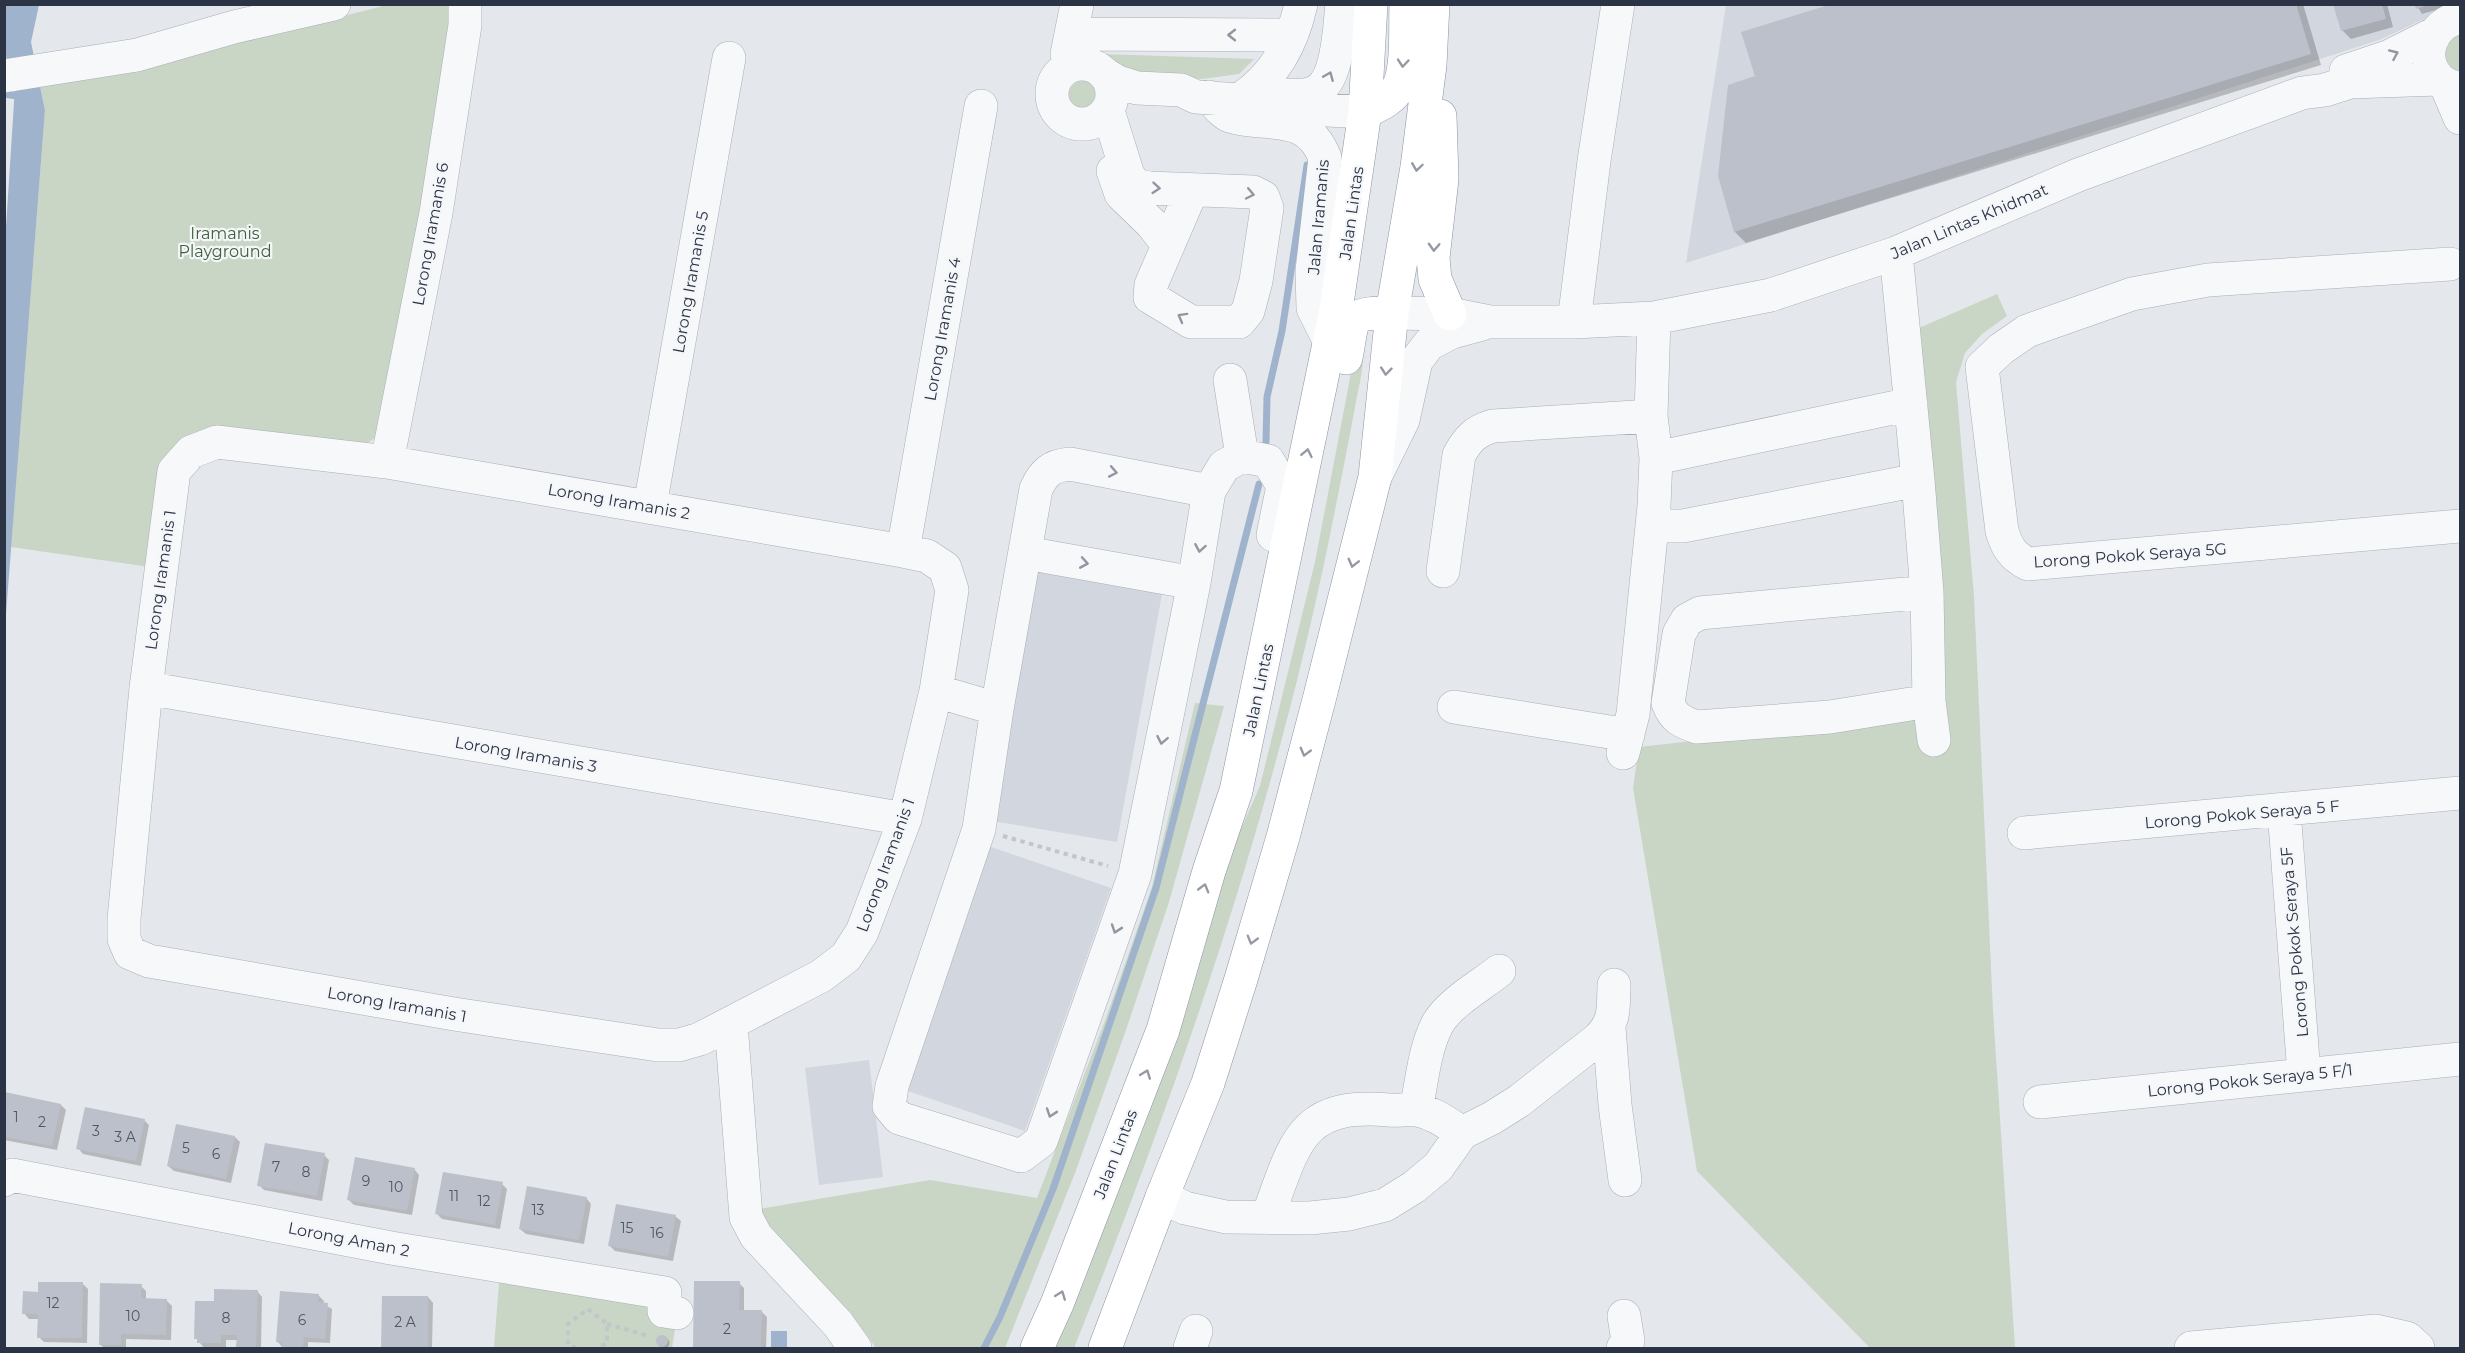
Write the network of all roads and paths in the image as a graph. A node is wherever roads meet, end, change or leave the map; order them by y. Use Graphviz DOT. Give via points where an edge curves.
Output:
graph roads {
  1 [pos="334,4"];
  2 [pos="465,4"];
  3 [pos="1301,4"];
  4 [pos="1342,4"];
  5 [pos="1371,4"];
  6 [pos="1406,4"];
  7 [pos="1433,4"];
  8 [pos="1617,4"];
  9 [pos="231,16"];
  10 [pos="2447,26"];
  11 [pos="1291,35"];
  12 [pos="1083,44"];
  13 [pos="729,58"];
  14 [pos="1430,65"];
  15 [pos="4,76"];
  16 [pos="2449,84"];
  17 [pos="2302,93"];
  18 [pos="1215,98"];
  19 [pos="981,106"];
  20 [pos="1365,112"];
  21 [pos="1100,115"];
  22 [pos="2460,118"];
  23 [pos="1192,190"];
  24 [pos="1167,245"];
  25 [pos="1896,254"];
  26 [pos="2450,264"];
  27 [pos="1771,296"];
  28 [pos="1902,311"];
  29 [pos="1392,313"];
  30 [pos="1450,315"];
  31 [pos="1654,318"];
  32 [pos="1490,322"];
  33 [pos="1574,322"];
  34 [pos="1329,340"];
  35 [pos="1230,380"];
  36 [pos="1911,404"];
  37 [pos="1651,416"];
  38 [pos="1242,456"];
  39 [pos="1656,458"];
  40 [pos="387,462"];
  41 [pos="174,471"];
  42 [pos="1375,477"];
  43 [pos="1918,480"];
  44 [pos="1209,490"];
  45 [pos="650,506"];
  46 [pos="1652,526"];
  47 [pos="2460,526"];
  48 [pos="903,551"];
  49 [pos="1026,553"];
  50 [pos="1443,571"];
  51 [pos="1194,583"];
  52 [pos="1927,592"];
  53 [pos="1271,627"];
  54 [pos="146,688"];
  55 [pos="936,691"];
  56 [pos="1929,702"];
  57 [pos="1454,707"];
  58 [pos="997,709"];
  59 [pos="1934,740"];
  60 [pos="1236,791"];
  61 [pos="2460,793"];
  62 [pos="2284,810"];
  63 [pos="905,819"];
  64 [pos="979,830"];
  65 [pos="2024,833"];
  66 [pos="1135,874"];
  67 [pos="1499,971"];
  68 [pos="1614,985"];
  69 [pos="731,1024"];
  70 [pos="1609,1028"];
  71 [pos="2460,1059"];
  72 [pos="2304,1074"];
  73 [pos="2040,1102"];
  74 [pos="1416,1110"];
  75 [pos="1462,1132"];
  76 [pos="4,1180"];
  77 [pos="1625,1180"];
  78 [pos="1162,1197"];
  79 [pos="1267,1218"];
  80 [pos="588,1301"];
  81 [pos="588,1309"];
  82 [pos="677,1313"];
  83 [pos="1624,1316"];
  84 [pos="607,1324"];
  85 [pos="657,1338"];
  86 [pos="576,1348"];
  87 [pos="598,1348"];
  88 [pos="855,1348"];
  89 [pos="1037,1348"];
  90 [pos="1105,1348"];
  91 [pos="1623,1348"];
  92 [pos="2191,1348"];
  93 [pos="2418,1348"];
  1 -- 9 [label="street"];
  2 -- 40 [label="street, Lorong Iramanis 6" via="436,213"];
  3 -- 11 [label="street"];
  18 -- 4 [label="street, one-way" via="1302,96 1325,86 1333,69"];
  5 -- 20 [label="highway, Jalan Lintas"];
  6 -- 20 [label="highway, one-way" via="1403,70 1398,89"];
  7 -- 14 [label="highway"];
  8 -- 33 [label="street"];
  9 -- 15 [label="street" via="137,55"];
  10 -- 16 [label="street" via="2430,45 2429,57 2432,69"];
  17 -- 10 [label="street, one-way" via="2324,78 2388,57"];
  11 -- 12 [label="street, one-way"];
  11 -- 18 [label="street" via="1271,74 1256,89"];
  12 -- 18 [label="street" via="1118,82"];
  12 -- 21 [label="street" via="1113,93"];
  12 -- 21 [label="street" via="1053,87 1054,105 1066,120"];
  13 -- 45 [label="street, Lorong Iramanis 5"];
  14 -- 29 [label="highway, one-way"];
  14 -- 30 [label="highway, one-way" via="1438,102 1442,179 1434,238 1435,279"];
  16 -- 17 [label="street, Jalan Lintas Khidmat" via="2350,82"];
  16 -- 22 [label="street"];
  17 -- 25 [label="street, Jalan Lintas Khidmat" via="2078,175"];
  18 -- 20 [label="street" via="1269,107"];
  18 -- 21 [label="street" via="1180,104 1143,102"];
  18 -- 34 [label="street, Jalan Iramanis" via="1227,116 1289,123 1320,144 1325,158 1312,271 1313,308"];
  19 -- 48 [label="street, Lorong Iramanis 4"];
  20 -- 34 [label="highway, Jalan Lintas"];
  21 -- 23 [label="street, one-way" via="1135,185"];
  21 -- 24 [label="street" via="1093,131 1103,145 1121,194"];
  23 -- 24 [label="street"];
  23 -- 24 [label="street, one-way" via="1253,192 1263,198 1267,208 1256,281 1248,311 1239,322 1191,322 1150,297"];
  25 -- 27 [label="street, Jalan Lintas Khidmat"];
  25 -- 28 [label="street"];
  26 -- 47 [label="street, Lorong Pokok Seraya 5G" via="2208,280 2132,294 2027,331 1983,367 2002,531 2015,557 2028,564"];
  27 -- 28 [label="street" via="1813,294 1849,282 1877,282"];
  27 -- 31 [label="street, Jalan Lintas Khidmat"];
  28 -- 36 [label="street"];
  29 -- 30 [label="street"];
  29 -- 42 [label="highway, one-way"];
  29 -- 60 [label="highway" via="1364,313 1352,324 1323,493 1286,657 1257,765"];
  30 -- 32 [label="street"];
  31 -- 33 [label="street, Jalan Lintas Khidmat"];
  31 -- 37 [label="street"];
  32 -- 33 [label="street, Jalan Lintas Khidmat"];
  32 -- 42 [label="street" via="1452,332 1429,344 1416,361 1403,420"];
  53 -- 34 [label="highway, Jalan Lintas, one-way"];
  35 -- 38 [label="street"];
  36 -- 39 [label="street"];
  36 -- 43 [label="street"];
  37 -- 39 [label="street"];
  37 -- 50 [label="street" via="1480,430 1459,455"];
  38 -- 44 [label="street" via="1224,466"];
  38 -- 53 [label="street" via="1268,461 1282,486 1261,594"];
  39 -- 46 [label="street"];
  40 -- 41 [label="street, Lorong Iramanis 2" via="218,442 191,452"];
  40 -- 45 [label="street, Lorong Iramanis 2"];
  41 -- 54 [label="street, Lorong Iramanis 1"];
  42 -- 78 [label="highway, one-way" via="1318,707 1241,979 1208,1083"];
  43 -- 46 [label="street" via="1683,526"];
  43 -- 52 [label="street"];
  49 -- 44 [label="street, one-way" via="1036,489 1044,474 1056,465 1070,464"];
  44 -- 51 [label="street, one-way"];
  45 -- 48 [label="street, Lorong Iramanis 2"];
  46 -- 57 [label="street" via="1633,714 1625,744"];
  48 -- 55 [label="street, Lorong Iramanis 2" via="927,556 945,568 952,590"];
  49 -- 51 [label="street, one-way"];
  49 -- 58 [label="street"];
  51 -- 66 [label="street, one-way"];
  52 -- 56 [label="street"];
  52 -- 56 [label="street" via="1700,613 1687,620 1679,634 1668,703 1680,722 1697,727 1830,717"];
  53 -- 60 [label="highway, Jalan Lintas"];
  54 -- 63 [label="street, Lorong Iramanis 3"];
  54 -- 69 [label="street, Lorong Iramanis 1" via="124,919 124,939 130,953 149,961 658,1046 700,1039"];
  55 -- 58 [label="street"];
  55 -- 63 [label="street, Lorong Iramanis 1"];
  56 -- 59 [label="street"];
  58 -- 64 [label="street"];
  89 -- 60 [label="highway, Jalan Lintas, one-way" via="1162,1030"];
  61 -- 62 [label="street, Lorong Pokok Seraya 5 F"];
  62 -- 65 [label="street, Lorong Pokok Seraya 5 F"];
  62 -- 72 [label="street, Lorong Pokok Seraya 5F"];
  63 -- 69 [label="street, Lorong Iramanis 1" via="862,932 846,957 821,976"];
  64 -- 66 [label="path"];
  66 -- 64 [label="street, one-way" via="1041,1142 1021,1156 899,1118 888,1106"];
  67 -- 74 [label="street" via="1452,1007 1439,1022 1427,1051"];
  68 -- 70 [label="street"];
  69 -- 88 [label="street" via="746,1217 756,1236 838,1324"];
  70 -- 75 [label="street" via="1519,1101"];
  70 -- 77 [label="street"];
  71 -- 72 [label="street, Lorong Pokok Seraya 5 F/1"];
  72 -- 73 [label="street, Lorong Pokok Seraya 5 F/1"];
  74 -- 75 [label="street" via="1439,1117"];
  74 -- 79 [label="street" via="1345,1110 1320,1118 1302,1135"];
  75 -- 79 [label="street" via="1438,1167 1385,1205 1349,1214"];
  76 -- 82 [label="street, Lorong Aman 2" via="12,1175 391,1248 665,1293 664,1311"];
  78 -- 79 [label="street" via="1185,1208 1226,1217"];
  78 -- 90 [label="highway"];
  80 -- 81 [label="path"];
  81 -- 84 [label="path"];
  81 -- 86 [label="path" via="568,1324 568,1344"];
  83 -- 91 [label="street" via="1628,1341"];
  84 -- 85 [label="path"];
  84 -- 87 [label="path" via="607,1343"];
  92 -- 93 [label="street" via="2376,1331 2407,1338"];
}
